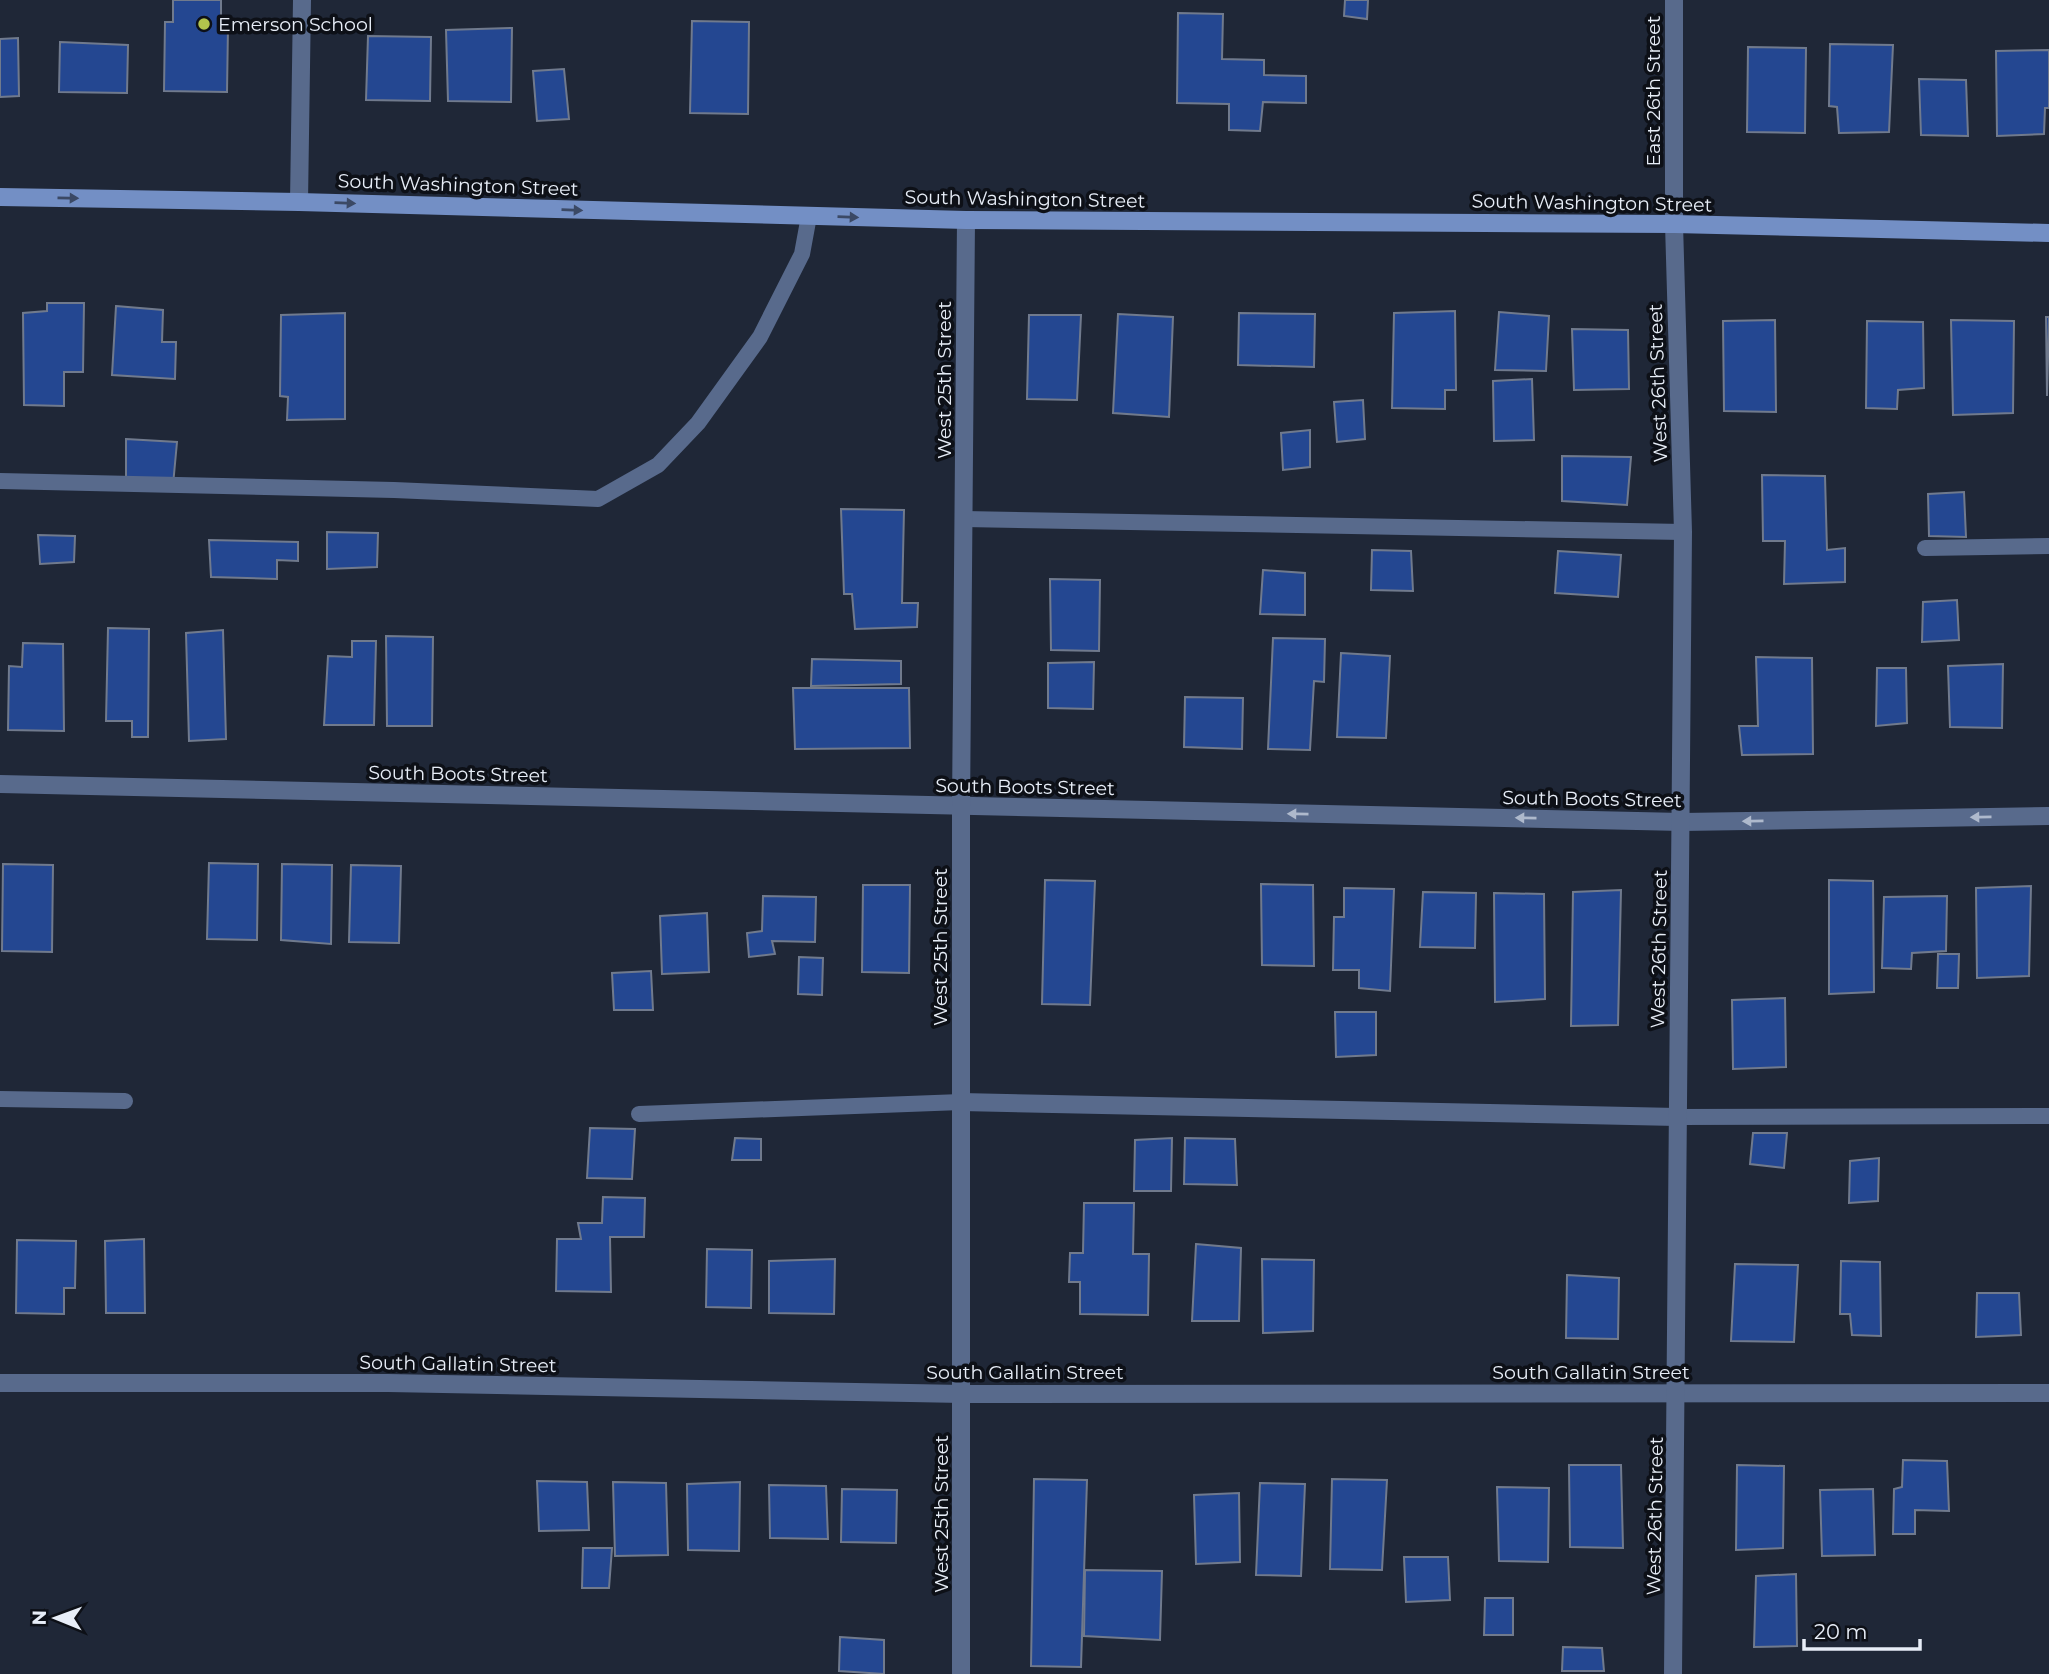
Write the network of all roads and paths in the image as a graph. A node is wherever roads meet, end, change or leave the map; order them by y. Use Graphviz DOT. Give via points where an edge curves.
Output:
graph roads {
  1 [pos="302,0"];
  2 [pos="1674,0"];
  3 [pos="0,197"];
  4 [pos="299,202"];
  5 [pos="809,216"];
  6 [pos="966,220"];
  7 [pos="1674,224"];
  8 [pos="2049,233"];
  9 [pos="0,481"];
  10 [pos="964,519"];
  11 [pos="1683,532"];
  12 [pos="2049,546"];
  13 [pos="1925,548"];
  14 [pos="0,784"];
  15 [pos="961,807"];
  16 [pos="2049,816"];
  17 [pos="1682,822"];
  18 [pos="0,1098"];
  19 [pos="125,1101"];
  20 [pos="961,1102"];
  21 [pos="639,1114"];
  22 [pos="2049,1116"];
  23 [pos="1677,1117"];
  24 [pos="0,1383"];
  25 [pos="1678,1393"];
  26 [pos="2049,1393"];
  27 [pos="963,1394"];
  28 [pos="961,1674"];
  29 [pos="1673,1674"];
  1 -- 4 [label="street"];
  2 -- 7 [label="street, East 26th Street"];
  3 -- 4 [label="main road, South Washington Street, one-way"];
  4 -- 5 [label="main road, South Washington Street, one-way"];
  5 -- 6 [label="main road, South Washington Street, one-way"];
  5 -- 9 [label="lane" via="802,254 760,337 698,424 658,465 598,499"];
  6 -- 7 [label="main road, South Washington Street"];
  6 -- 10 [label="street, West 25th Street"];
  7 -- 8 [label="main road, South Washington Street"];
  7 -- 11 [label="street, West 26th Street"];
  10 -- 11 [label="lane"];
  10 -- 15 [label="street, West 25th Street"];
  11 -- 17 [label="street, West 26th Street"];
  12 -- 13 [label="lane"];
  14 -- 15 [label="street, South Boots Street"];
  17 -- 15 [label="street, South Boots Street, one-way"];
  15 -- 20 [label="street, West 25th Street"];
  16 -- 17 [label="street, South Boots Street, one-way"];
  17 -- 23 [label="street, West 26th Street"];
  18 -- 19 [label="lane"];
  20 -- 21 [label="lane"];
  20 -- 23 [label="street"];
  20 -- 27 [label="street, West 25th Street"];
  22 -- 23 [label="lane"];
  23 -- 25 [label="street, West 26th Street"];
  24 -- 27 [label="street, South Gallatin Street" via="388,1383"];
  25 -- 26 [label="street, South Gallatin Street"];
  25 -- 27 [label="street, South Gallatin Street"];
  25 -- 29 [label="street, West 26th Street"];
  27 -- 28 [label="street, West 25th Street"];
}
